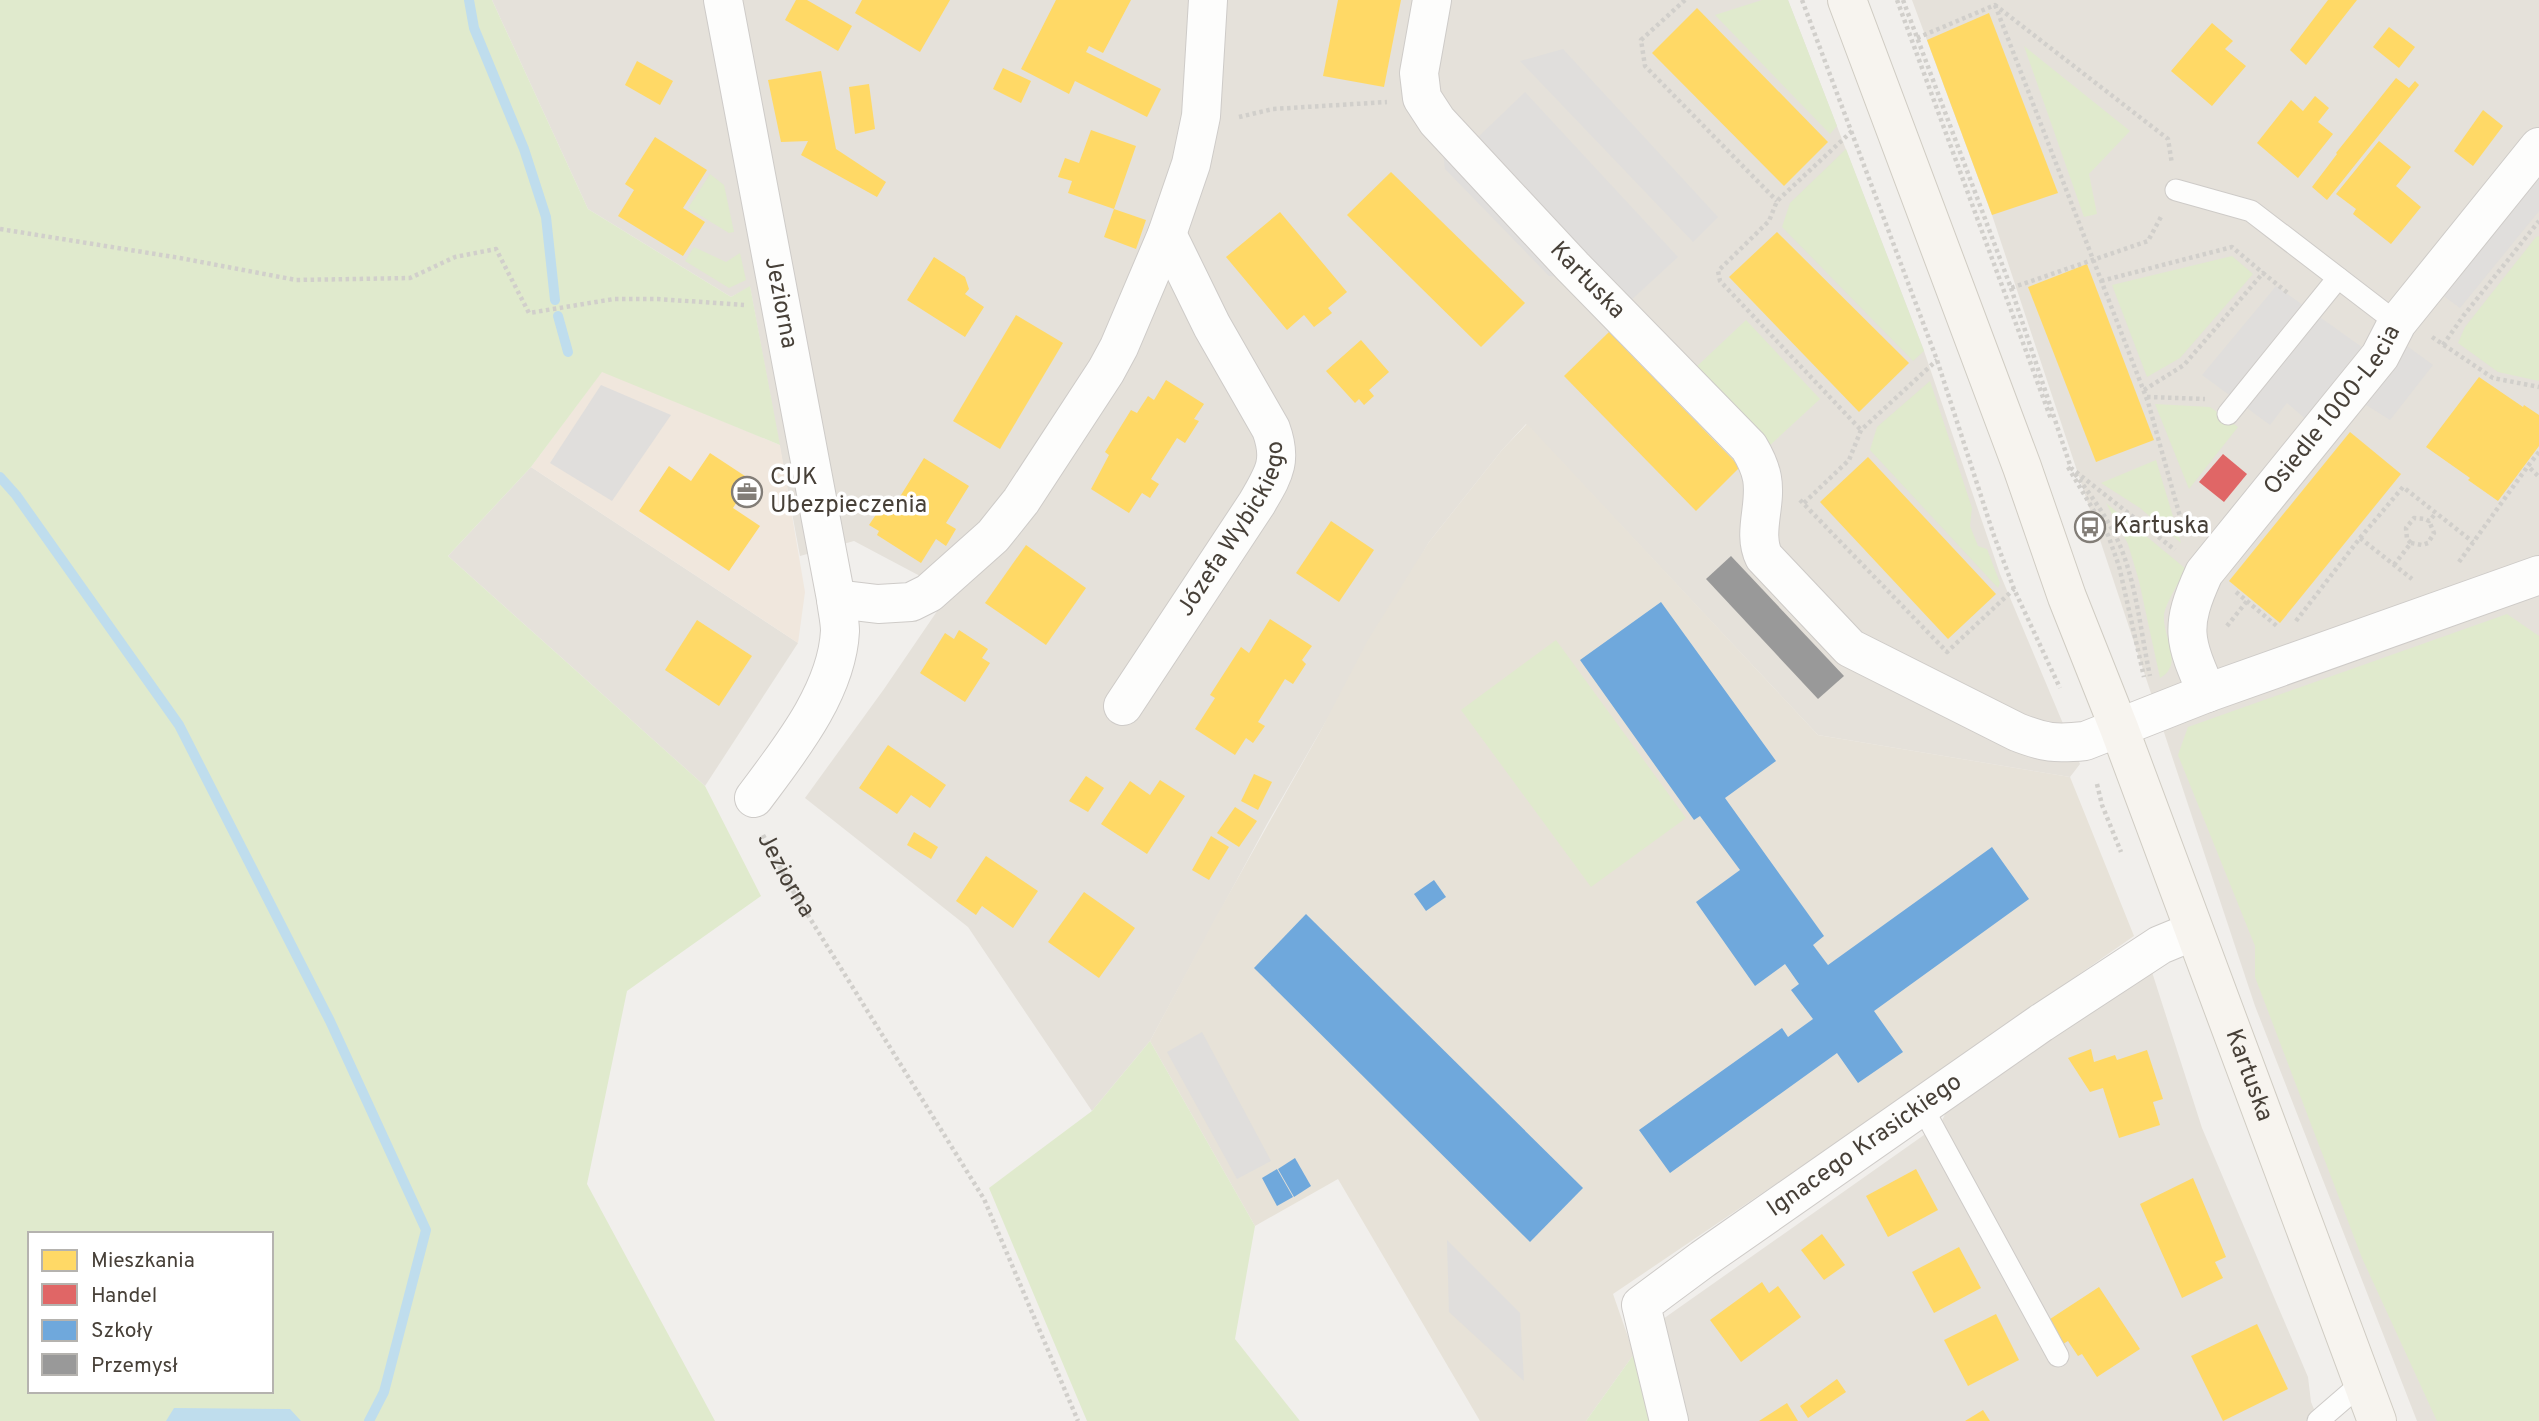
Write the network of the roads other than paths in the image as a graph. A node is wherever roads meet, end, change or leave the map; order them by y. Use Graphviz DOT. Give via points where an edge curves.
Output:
graph roads {
  1 [pos="723,0"];
  2 [pos="1208,0"];
  3 [pos="1432,0"];
  4 [pos="1847,0"];
  5 [pos="2539,147"];
  6 [pos="2176,190"];
  7 [pos="1167,233"];
  8 [pos="2338,278"];
  9 [pos="2397,323"];
  10 [pos="2228,414"];
  11 [pos="2539,575"];
  12 [pos="836,599"];
  13 [pos="2207,693"];
  14 [pos="1123,706"];
  15 [pos="2102,735"];
  16 [pos="754,798"];
  17 [pos="2194,931"];
  18 [pos="1921,1105"];
  19 [pos="2058,1356"];
  20 [pos="2362,1383"];
  21 [pos="1669,1421"];
  22 [pos="2318,1421"];
  23 [pos="2376,1421"];
  1 -- 12 [label="street, Jeziorna"];
  2 -- 7 [label="street" via="1200,127"];
  3 -- 15 [label="street, Kartuska" via="1419,74 1422,98 1437,121 1573,267 1749,447 1763,481 1758,545 1764,557 1850,648 2044,742"];
  4 -- 15 [label="main road, Kartuska" via="2022,467 2067,597"];
  5 -- 9 [label="street, Osiedle 1000-Lecia"];
  6 -- 8 [label="lane" via="2251,211"];
  7 -- 12 [label="street" via="1119,347 1021,501 993,536 929,593 911,602"];
  7 -- 14 [label="street, Józefa Wybickiego" via="1212,326 1271,429 1277,457 1257,503"];
  8 -- 9 [label="lane"];
  8 -- 10 [label="lane"];
  9 -- 13 [label="street, Osiedle 1000-Lecia" via="2380,356 2204,573 2191,602 2187,626 2189,652"];
  11 -- 13 [label="street"];
  12 -- 16 [label="street, Jeziorna" via="840,630 834,666 802,735"];
  13 -- 15 [label="street"];
  15 -- 17 [label="main road, Kartuska" via="2140,785"];
  17 -- 18 [label="street, Ignacego Krasickiego" via="2160,945"];
  17 -- 20 [label="main road, Kartuska"];
  18 -- 19 [label="lane"];
  18 -- 21 [label="street, Ignacego Krasickiego" via="1641,1305"];
  20 -- 22 [label="lane"];
  20 -- 23 [label="main road, Kartuska"];
}
